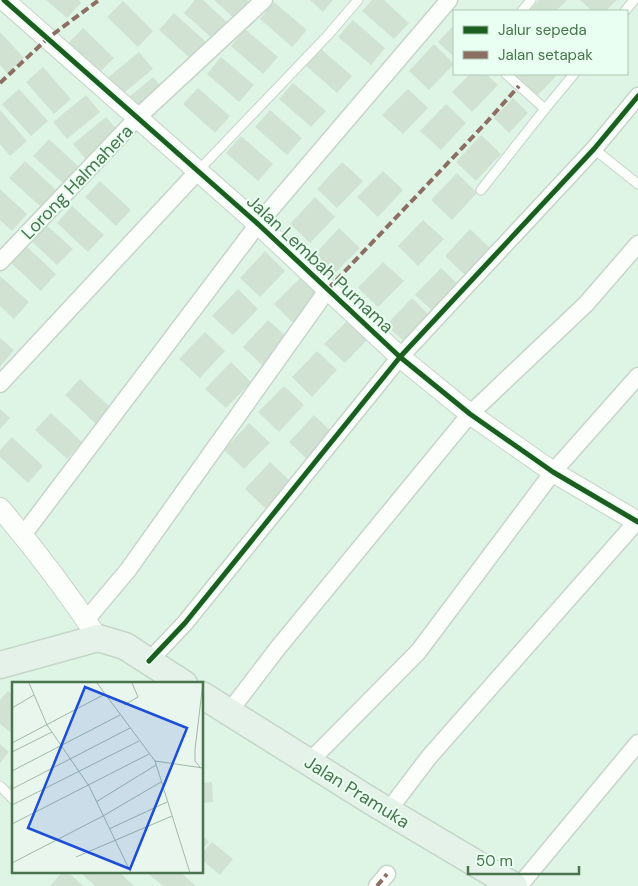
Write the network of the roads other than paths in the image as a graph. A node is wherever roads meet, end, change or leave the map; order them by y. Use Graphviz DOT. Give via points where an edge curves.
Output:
graph roads {
  1 [pos="4,0"];
  2 [pos="264,0"];
  3 [pos="358,0"];
  4 [pos="449,0"];
  5 [pos="531,0"];
  6 [pos="634,0"];
  7 [pos="523,10"];
  8 [pos="626,10"];
  9 [pos="507,75"];
  10 [pos="573,75"];
  11 [pos="638,96"];
  12 [pos="545,109"];
  13 [pos="138,117"];
  14 [pos="594,149"];
  15 [pos="198,171"];
  16 [pos="638,184"];
  17 [pos="481,190"];
  18 [pos="258,224"];
  19 [pos="638,244"];
  20 [pos="0,262"];
  21 [pos="328,289"];
  22 [pos="400,356"];
  23 [pos="638,376"];
  24 [pos="0,384"];
  25 [pos="470,414"];
  26 [pos="553,472"];
  27 [pos="0,508"];
  28 [pos="638,521"];
  29 [pos="23,536"];
  30 [pos="92,629"];
  31 [pos="149,662"];
  32 [pos="0,665"];
  33 [pos="181,682"];
  34 [pos="204,696"];
  35 [pos="229,712"];
  36 [pos="638,743"];
  37 [pos="309,762"];
  38 [pos="0,786"];
  39 [pos="12,798"];
  40 [pos="388,812"];
  41 [pos="514,886"];
  42 [pos="519,886"];
  1 -- 13 [label="street, Jalan Lembah Purnama"];
  2 -- 13 [label="street, Lorong Halmahera"];
  3 -- 15 [label="lane"];
  4 -- 18 [label="street"];
  5 -- 7 [label="lane"];
  6 -- 8 [label="lane"];
  9 -- 12 [label="lane"];
  10 -- 12 [label="lane"];
  11 -- 14 [label="street"];
  12 -- 17 [label="lane"];
  13 -- 15 [label="street, Jalan Lembah Purnama"];
  13 -- 20 [label="street, Lorong Halmahera"];
  14 -- 16 [label="lane"];
  14 -- 22 [label="street"];
  15 -- 18 [label="street, Jalan Lembah Purnama"];
  15 -- 24 [label="street"];
  18 -- 21 [label="street, Jalan Lembah Purnama"];
  18 -- 29 [label="street"];
  19 -- 25 [label="street" via="586,304"];
  21 -- 22 [label="street, Jalan Lembah Purnama"];
  21 -- 30 [label="street" via="128,570"];
  22 -- 25 [label="street, Jalan Lembah Purnama"];
  22 -- 31 [label="street" via="185,623"];
  23 -- 26 [label="street"];
  25 -- 26 [label="street, Jalan Lembah Purnama"];
  25 -- 35 [label="street"];
  26 -- 28 [label="street, Jalan Lembah Purnama"];
  26 -- 37 [label="street" via="418,652"];
  27 -- 29 [label="street"];
  28 -- 40 [label="street" via="429,757"];
  29 -- 30 [label="street"];
  30 -- 31 [label="main road"];
  30 -- 32 [label="main road"];
  31 -- 33 [label="main road"];
  34 -- 35 [label="main road, Jalan Pramuka"];
  35 -- 37 [label="main road, Jalan Pramuka"];
  36 -- 42 [label="street"];
  37 -- 40 [label="main road, Jalan Pramuka"];
  38 -- 39 [label="lane"];
  40 -- 41 [label="main road, Jalan Pramuka"];
}
